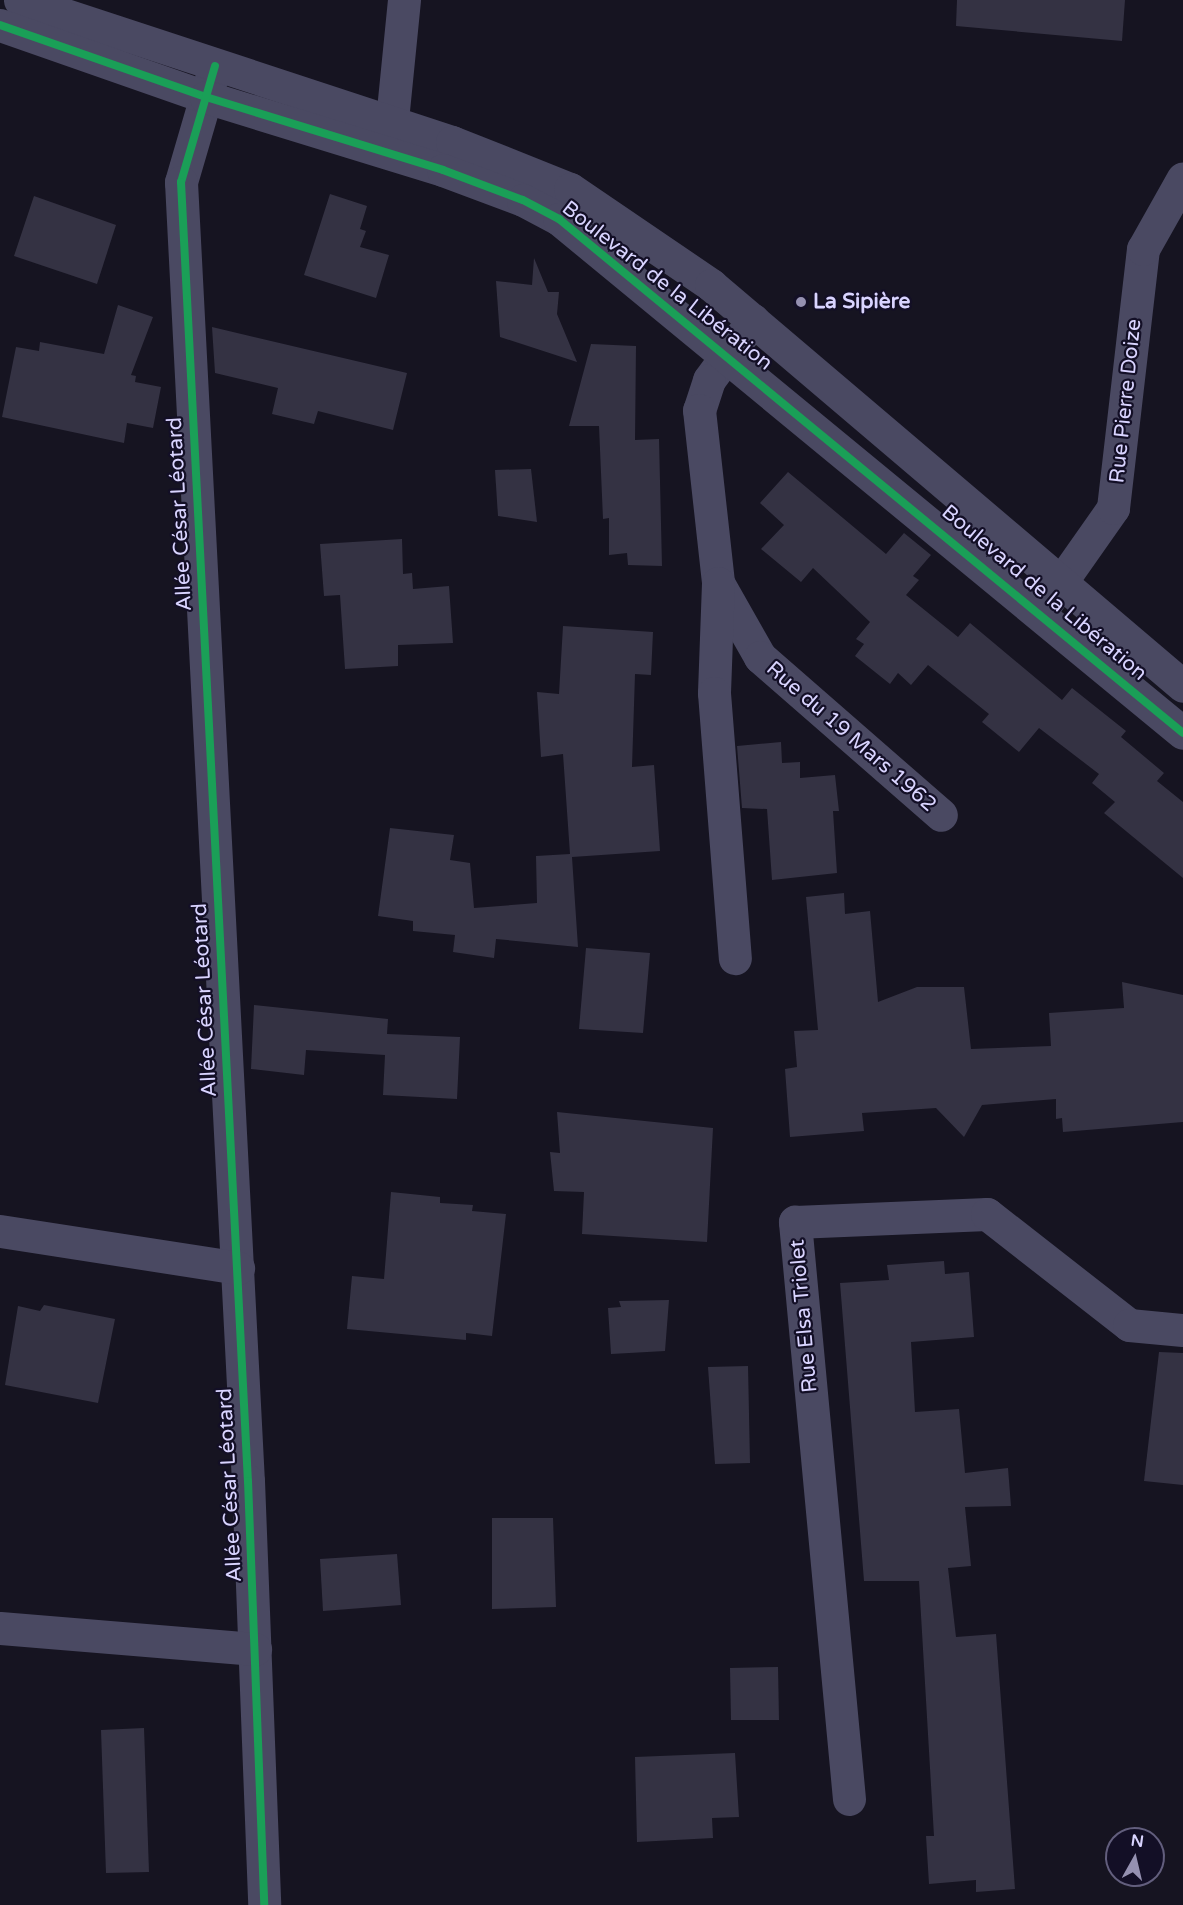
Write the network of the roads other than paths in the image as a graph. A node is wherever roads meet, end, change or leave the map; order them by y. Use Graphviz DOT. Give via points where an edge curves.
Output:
graph roads {
  1 [pos="20,0"];
  2 [pos="404,0"];
  3 [pos="0,25"];
  4 [pos="215,66"];
  5 [pos="206,97"];
  6 [pos="390,139"];
  7 [pos="1183,178"];
  8 [pos="753,320"];
  9 [pos="726,354"];
  10 [pos="1062,582"];
  11 [pos="718,583"];
  12 [pos="1040,612"];
  13 [pos="1183,686"];
  14 [pos="1183,733"];
  15 [pos="941,815"];
  16 [pos="735,958"];
  17 [pos="0,1231"];
  18 [pos="237,1269"];
  19 [pos="1183,1330"];
  20 [pos="0,1628"];
  21 [pos="255,1649"];
  22 [pos="849,1799"];
  23 [pos="264,1905"];
  1 -- 4 [label="street, Boulevard de la Libération"];
  2 -- 6 [label="street"];
  3 -- 5 [label="street, Boulevard de la Libération"];
  4 -- 5 [label="street, Allée César Léotard"];
  4 -- 6 [label="street, Boulevard de la Libération"];
  5 -- 6 [label="street, Boulevard de la Libération"];
  5 -- 18 [label="street, Allée César Léotard" via="181,182"];
  6 -- 8 [label="street, Boulevard de la Libération" via="570,189 711,285"];
  6 -- 9 [label="street, Boulevard de la Libération" via="559,219"];
  7 -- 10 [label="street, Rue Pierre Doize" via="1143,249 1113,508"];
  8 -- 9 [label="street, Rue du 19 Mars 1962"];
  8 -- 10 [label="street, Boulevard de la Libération"];
  9 -- 11 [label="street, Rue du 19 Mars 1962" via="709,380 699,410"];
  9 -- 12 [label="street, Boulevard de la Libération"];
  10 -- 12 [label="street, Rue Pierre Doize"];
  10 -- 13 [label="street, Boulevard de la Libération"];
  11 -- 15 [label="street, Rue du 19 Mars 1962" via="760,657"];
  11 -- 16 [label="street" via="714,693"];
  12 -- 14 [label="street, Boulevard de la Libération"];
  17 -- 18 [label="street"];
  18 -- 21 [label="street, Allée César Léotard"];
  19 -- 22 [label="street, Rue Elsa Triolet" via="1129,1325 987,1214 795,1222"];
  20 -- 21 [label="street"];
  21 -- 23 [label="street, Allée César Léotard"];
}
